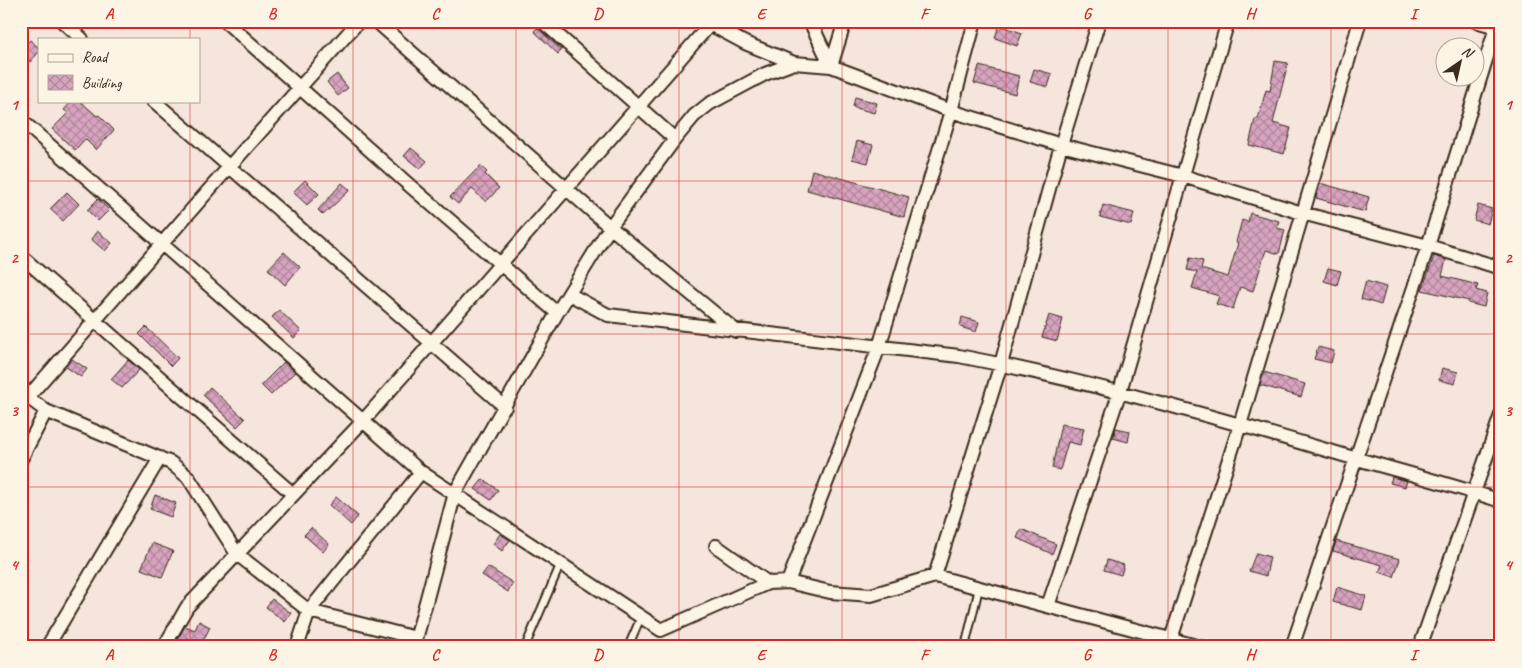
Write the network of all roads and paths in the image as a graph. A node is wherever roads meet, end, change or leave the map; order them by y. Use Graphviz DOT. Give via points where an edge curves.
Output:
graph roads {
  1 [pos="62,21"];
  2 [pos="225,21"];
  3 [pos="359,21"];
  4 [pos="376,21"];
  5 [pos="542,21"];
  6 [pos="810,21"];
  7 [pos="845,21"];
  8 [pos="975,21"];
  9 [pos="1099,21"];
  10 [pos="1228,21"];
  11 [pos="1360,21"];
  12 [pos="1475,21"];
  13 [pos="709,22"];
  14 [pos="1498,25"];
  15 [pos="81,38"];
  16 [pos="794,63"];
  17 [pos="831,66"];
  18 [pos="301,87"];
  19 [pos="155,102"];
  20 [pos="638,106"];
  21 [pos="950,111"];
  22 [pos="21,120"];
  23 [pos="675,139"];
  24 [pos="1061,145"];
  25 [pos="229,167"];
  26 [pos="1183,176"];
  27 [pos="566,188"];
  28 [pos="1302,213"];
  29 [pos="610,227"];
  30 [pos="162,243"];
  31 [pos="1428,246"];
  32 [pos="21,256"];
  33 [pos="500,264"];
  34 [pos="1501,268"];
  35 [pos="570,294"];
  36 [pos="557,313"];
  37 [pos="94,320"];
  38 [pos="736,330"];
  39 [pos="430,343"];
  40 [pos="879,347"];
  41 [pos="1002,364"];
  42 [pos="1120,391"];
  43 [pos="25,395"];
  44 [pos="504,407"];
  45 [pos="46,411"];
  46 [pos="1501,415"];
  47 [pos="364,420"];
  48 [pos="1240,425"];
  49 [pos="160,458"];
  50 [pos="21,459"];
  51 [pos="1357,459"];
  52 [pos="421,472"];
  53 [pos="1475,493"];
  54 [pos="293,494"];
  55 [pos="456,494"];
  56 [pos="1501,501"];
  57 [pos="716,546"];
  58 [pos="236,554"];
  59 [pos="561,564"];
  60 [pos="935,576"];
  61 [pos="788,582"];
  62 [pos="768,583"];
  63 [pos="979,588"];
  64 [pos="1048,606"];
  65 [pos="309,611"];
  66 [pos="641,617"];
  67 [pos="1171,639"];
  68 [pos="416,642"];
  69 [pos="47,647"];
  70 [pos="164,647"];
  71 [pos="297,647"];
  72 [pos="525,647"];
  73 [pos="628,647"];
  74 [pos="965,647"];
  75 [pos="1200,647"];
  76 [pos="1292,647"];
  77 [pos="1420,647"];
  1 -- 15 [label="street"];
  2 -- 18 [label="street"];
  3 -- 18 [label="street"];
  4 -- 27 [label="street"];
  5 -- 20 [label="street"];
  6 -- 17 [label="street"];
  7 -- 17 [label="street"];
  8 -- 21 [label="street"];
  9 -- 24 [label="street"];
  10 -- 26 [label="street"];
  11 -- 28 [label="street"];
  12 -- 14 [label="street"];
  13 -- 16 [label="street" via="745,43"];
  13 -- 20 [label="street"];
  14 -- 31 [label="street"];
  16 -- 17 [label="street"];
  16 -- 23 [label="street" via="764,74 708,104"];
  17 -- 21 [label="street"];
  18 -- 25 [label="street"];
  18 -- 33 [label="street"];
  19 -- 25 [label="street"];
  20 -- 23 [label="street"];
  20 -- 27 [label="street"];
  21 -- 24 [label="street"];
  21 -- 40 [label="street"];
  22 -- 30 [label="street"];
  23 -- 29 [label="street"];
  24 -- 26 [label="street"];
  24 -- 41 [label="street"];
  25 -- 30 [label="street"];
  25 -- 39 [label="street"];
  26 -- 28 [label="street"];
  26 -- 42 [label="street"];
  27 -- 29 [label="street"];
  27 -- 33 [label="street"];
  28 -- 31 [label="street"];
  28 -- 48 [label="street"];
  29 -- 35 [label="street"];
  29 -- 38 [label="street"];
  30 -- 37 [label="street"];
  30 -- 47 [label="street"];
  31 -- 34 [label="street"];
  31 -- 51 [label="street"];
  32 -- 37 [label="street"];
  33 -- 36 [label="street"];
  33 -- 39 [label="street"];
  35 -- 36 [label="street"];
  35 -- 38 [label="street" via="608,315"];
  36 -- 44 [label="street"];
  37 -- 43 [label="street"];
  37 -- 54 [label="street"];
  38 -- 40 [label="street"];
  39 -- 44 [label="street"];
  39 -- 47 [label="street"];
  40 -- 41 [label="street"];
  40 -- 61 [label="street"];
  41 -- 42 [label="street"];
  41 -- 60 [label="street"];
  42 -- 48 [label="street"];
  42 -- 64 [label="street"];
  43 -- 45 [label="street"];
  44 -- 55 [label="street"];
  45 -- 49 [label="street"];
  45 -- 50 [label="street"];
  46 -- 53 [label="street"];
  47 -- 52 [label="street"];
  47 -- 54 [label="street"];
  48 -- 51 [label="street"];
  48 -- 67 [label="street"];
  49 -- 58 [label="street" via="188,477"];
  49 -- 69 [label="street"];
  51 -- 53 [label="street"];
  51 -- 76 [label="street"];
  52 -- 55 [label="street"];
  52 -- 65 [label="street"];
  53 -- 56 [label="street"];
  53 -- 77 [label="street"];
  54 -- 58 [label="street"];
  55 -- 59 [label="street"];
  55 -- 68 [label="street"];
  57 -- 62 [label="street"];
  58 -- 65 [label="street"];
  58 -- 70 [label="street" via="187,607"];
  59 -- 66 [label="street"];
  59 -- 72 [label="lane"];
  60 -- 61 [label="street" via="871,595 830,592"];
  60 -- 63 [label="street"];
  61 -- 62 [label="street"];
  62 -- 66 [label="street" via="661,630"];
  63 -- 64 [label="street"];
  63 -- 74 [label="lane"];
  64 -- 67 [label="street"];
  65 -- 68 [label="street"];
  65 -- 71 [label="street"];
  66 -- 73 [label="lane"];
  67 -- 75 [label="street"];
}
